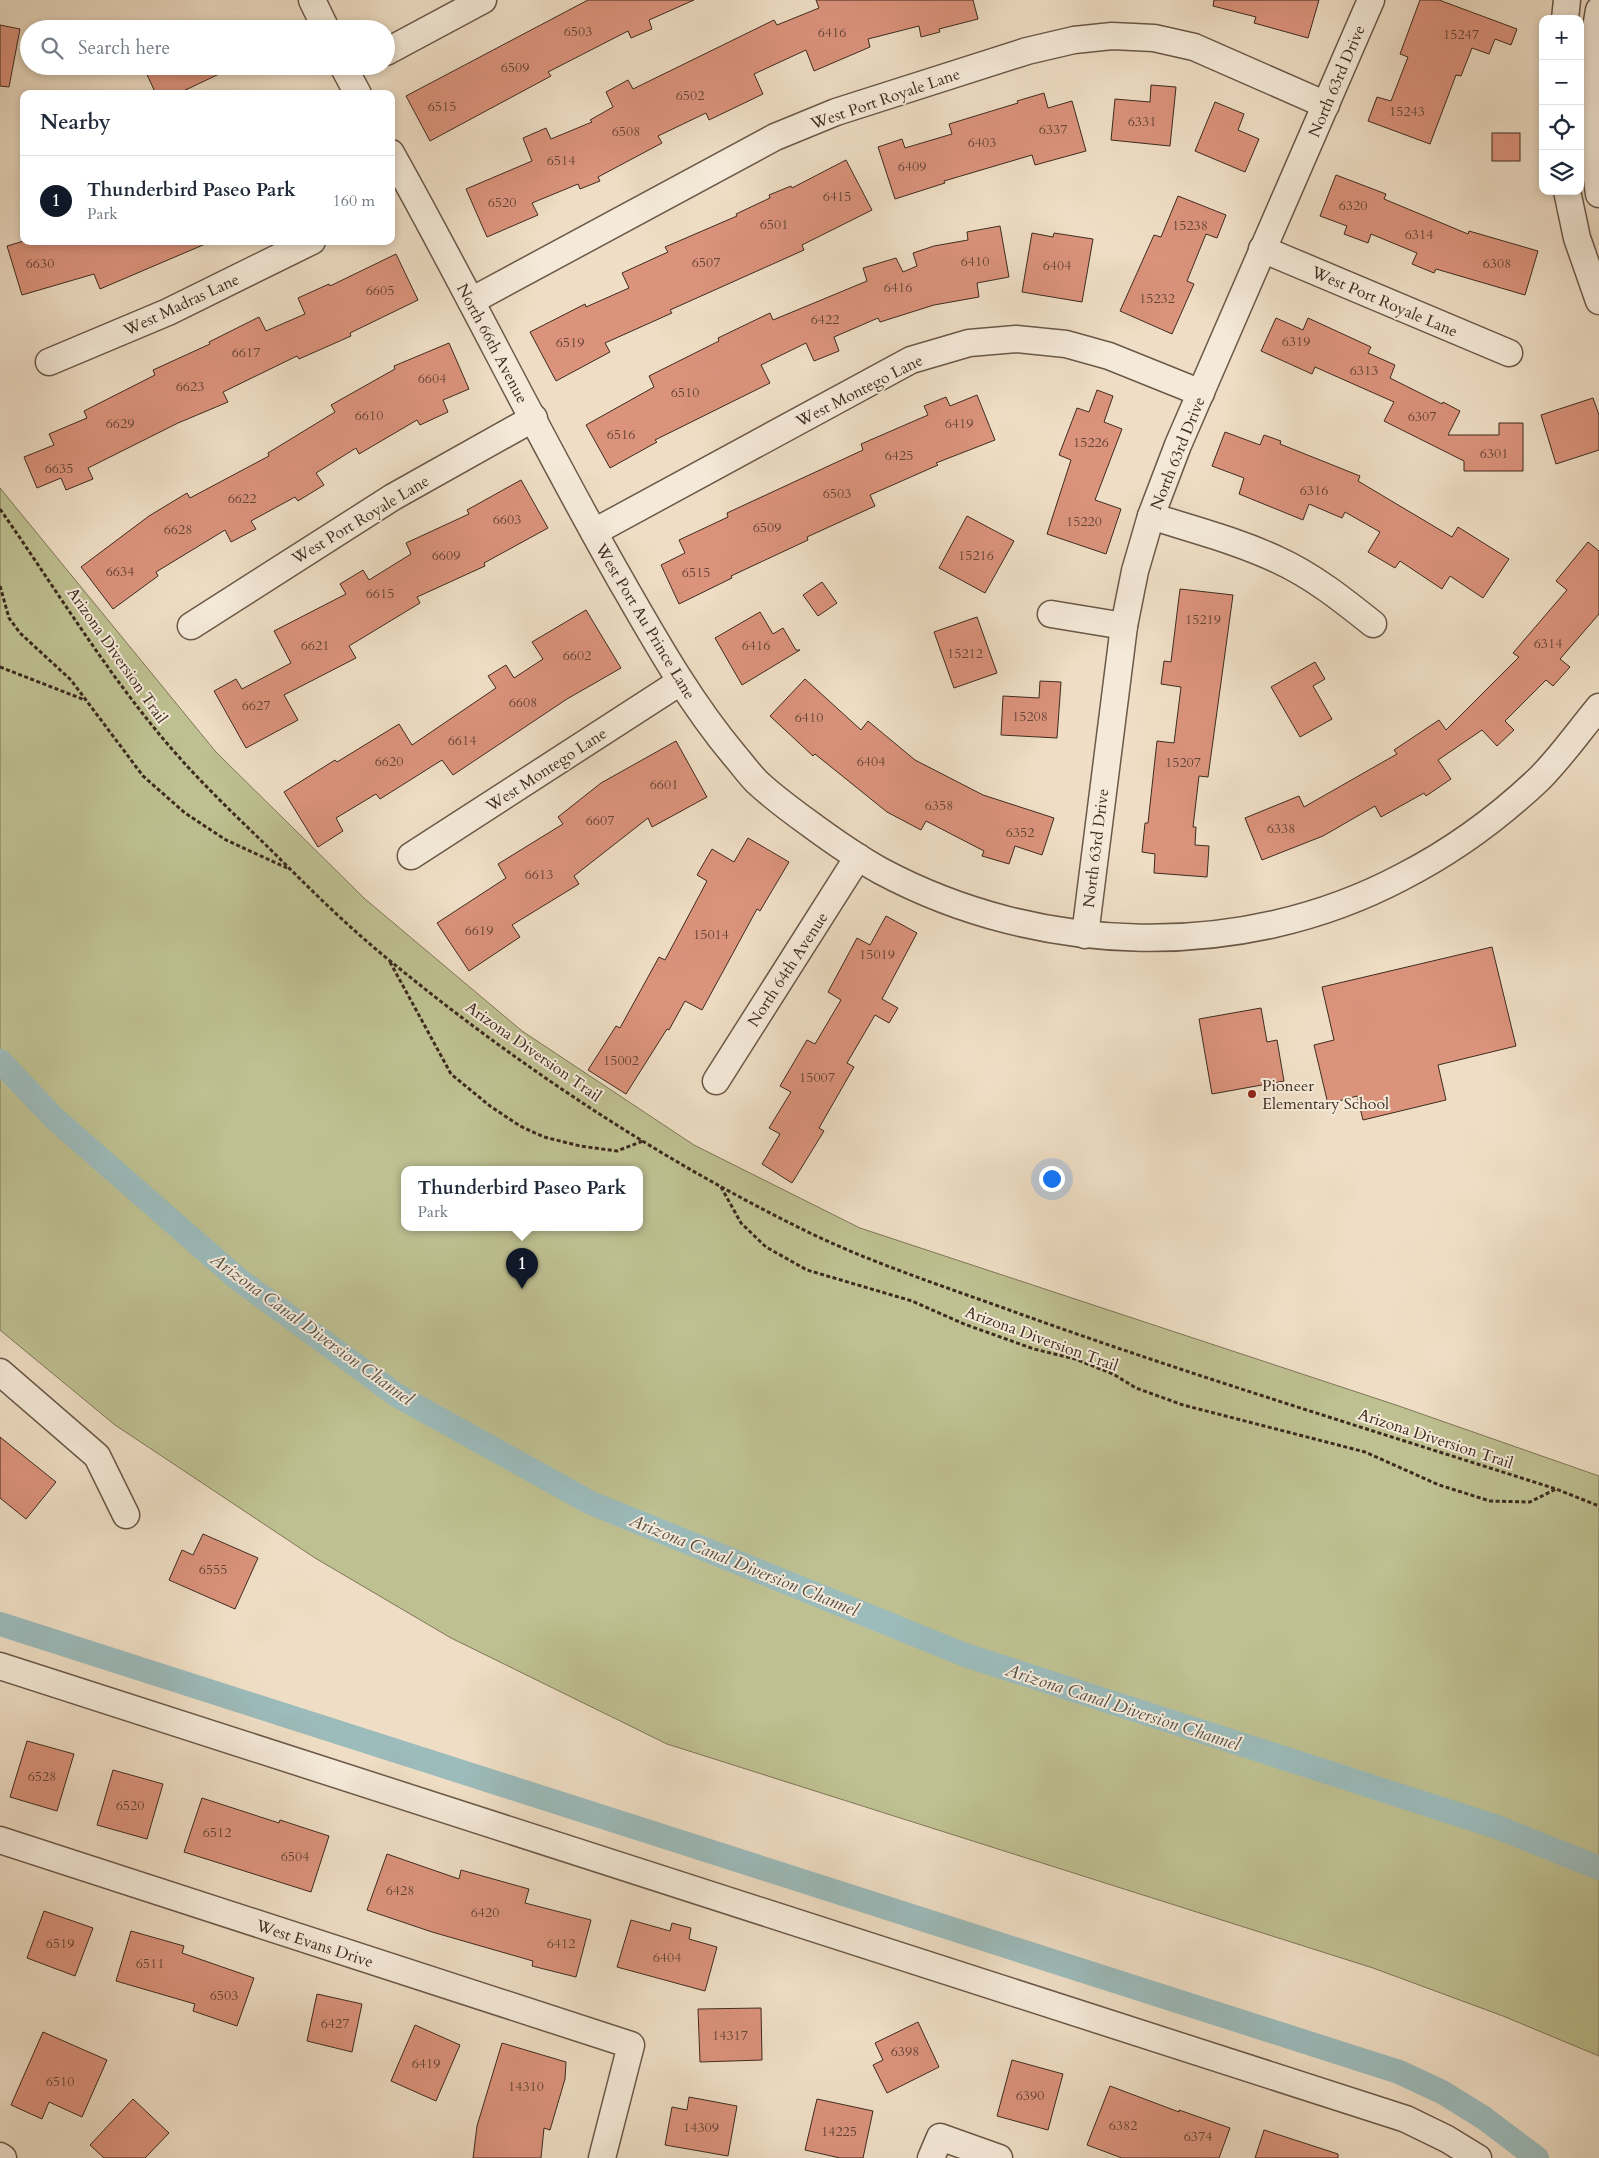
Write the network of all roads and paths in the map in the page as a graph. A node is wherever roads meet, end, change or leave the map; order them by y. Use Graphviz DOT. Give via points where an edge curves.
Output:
graph roads {
  1 [pos="312,0"];
  2 [pos="483,0"];
  3 [pos="1371,0"];
  4 [pos="1568,0"];
  5 [pos="1599,10"];
  6 [pos="1566,15"];
  7 [pos="322,20"];
  8 [pos="395,47"];
  9 [pos="1326,104"];
  10 [pos="395,169"];
  11 [pos="401,194"];
  12 [pos="1599,194"];
  13 [pos="1568,195"];
  14 [pos="304,245"];
  15 [pos="1262,249"];
  16 [pos="1599,301"];
  17 [pos="471,302"];
  18 [pos="1509,353"];
  19 [pos="48,362"];
  20 [pos="1200,393"];
  21 [pos="534,418"];
  22 [pos="0,508"];
  23 [pos="1152,516"];
  24 [pos="594,532"];
  25 [pos="0,586"];
  26 [pos="1051,614"];
  27 [pos="1373,624"];
  28 [pos="191,626"];
  29 [pos="1124,626"];
  30 [pos="0,667"];
  31 [pos="680,682"];
  32 [pos="85,700"];
  33 [pos="1599,707"];
  34 [pos="411,856"];
  35 [pos="858,857"];
  36 [pos="290,869"];
  37 [pos="1085,935"];
  38 [pos="388,960"];
  39 [pos="716,1081"];
  40 [pos="643,1142"];
  41 [pos="720,1187"];
  42 [pos="0,1372"];
  43 [pos="1556,1489"];
  44 [pos="1599,1506"];
  45 [pos="126,1515"];
  46 [pos="0,1666"];
  47 [pos="0,1840"];
  48 [pos="936,2147"];
  49 [pos="602,2158"];
  50 [pos="998,2158"];
  51 [pos="1478,2158"];
  1 -- 7 [label="street"];
  2 -- 8 [label="street"];
  3 -- 9 [label="street, North 63rd Drive"];
  4 -- 6 [label="street"];
  5 -- 12 [label="street" via="1593,51 1591,116"];
  9 -- 15 [label="street, North 63rd Drive"];
  9 -- 17 [label="street, West Port Royale Lane" via="1194,47 1154,38 1112,36 1027,51 836,112 782,134"];
  10 -- 11 [label="street, North 66th Avenue"];
  11 -- 17 [label="street, North 66th Avenue"];
  13 -- 16 [label="street" via="1577,238"];
  14 -- 19 [label="street, West Madras Lane" via="168,312"];
  15 -- 18 [label="street, West Port Royale Lane"];
  15 -- 20 [label="street, North 63rd Drive"];
  17 -- 21 [label="street, North 66th Avenue"];
  20 -- 23 [label="street, North 63rd Drive"];
  20 -- 24 [label="street, West Montego Lane" via="1109,356 1066,344 1016,339 969,343 911,360"];
  21 -- 24 [label="street, North 66th Avenue"];
  21 -- 28 [label="street, West Port Royale Lane" via="393,497"];
  22 -- 36 [label="path, Arizona Diversion Trail" via="132,702 174,752"];
  23 -- 27 [label="street" via="1278,560 1311,578"];
  23 -- 29 [label="street, North 63rd Drive" via="1135,572"];
  24 -- 31 [label="street, West Port Au Prince Lane"];
  25 -- 32 [label="path, Arizona Diversion Trail" via="9,618 20,633 71,680"];
  26 -- 29 [label="street"];
  29 -- 37 [label="street, North 63rd Drive"];
  30 -- 32 [label="path"];
  31 -- 34 [label="street, West Montego Lane"];
  31 -- 35 [label="street, West Port Au Prince Lane" via="757,782"];
  32 -- 36 [label="path, Arizona Diversion Trail" via="143,776 185,813 226,840"];
  33 -- 37 [label="street, West Port Au Prince Lane" via="1542,776 1458,843 1402,878 1345,902 1251,930 1196,937 1128,939"];
  35 -- 37 [label="street, West Port Au Prince Lane" via="882,871 969,908"];
  35 -- 39 [label="street, North 64th Avenue"];
  36 -- 38 [label="path, Arizona Diversion Trail"];
  38 -- 40 [label="path, Arizona Diversion Trail" via="500,1048"];
  38 -- 40 [label="path, Arizona Diversion Trail" via="451,1074 490,1106 520,1126 580,1146 617,1151"];
  40 -- 41 [label="path, Arizona Diversion Trail"];
  41 -- 43 [label="path, Arizona Diversion Trail" via="814,1235 880,1263 1057,1327"];
  41 -- 43 [label="path, Arizona Diversion Trail" via="741,1223 766,1248 807,1270 912,1300 964,1324 1034,1349 1075,1359 1113,1374 1136,1388 1183,1405 1365,1452 1438,1485 1490,1501 1530,1502"];
  42 -- 45 [label="street" via="97,1456"];
  43 -- 44 [label="path, Arizona Diversion Trail"];
  46 -- 51 [label="street" via="1406,2118"];
  47 -- 49 [label="street, West Evans Drive" via="630,2046"];
  48 -- 50 [label="street"];
}
